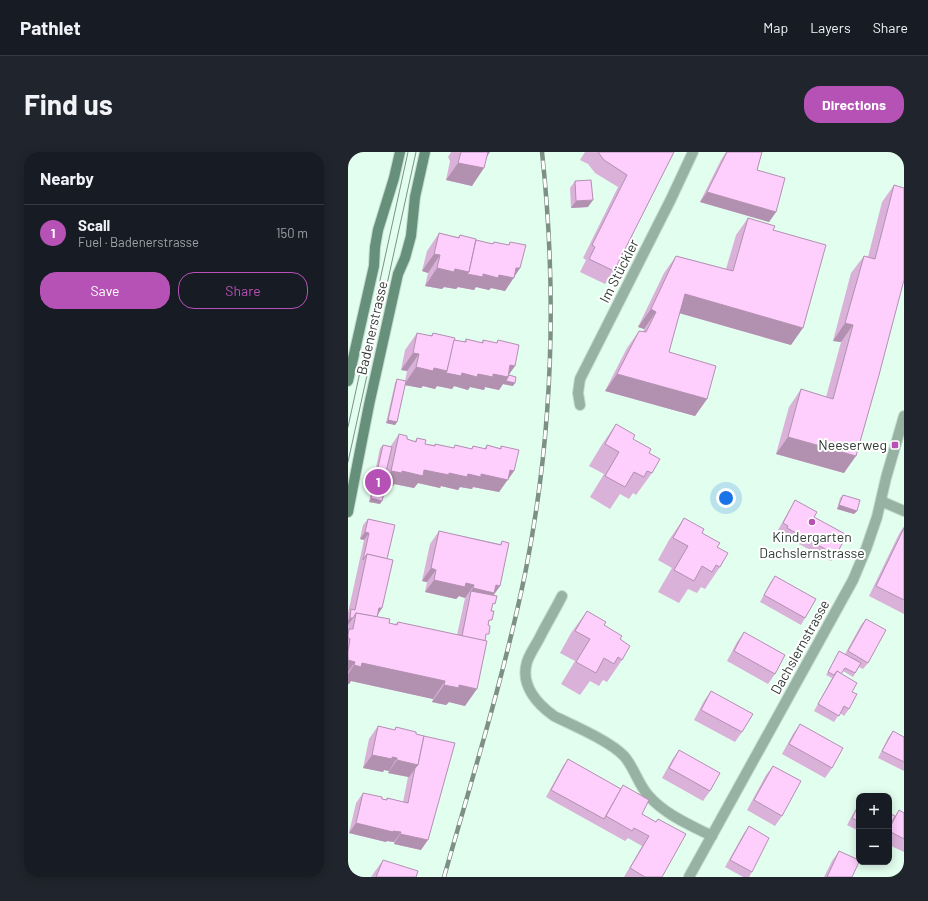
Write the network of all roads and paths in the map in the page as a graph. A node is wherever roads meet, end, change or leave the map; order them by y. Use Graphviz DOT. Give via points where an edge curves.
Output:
graph roads {
  1 [pos="400,152"];
  2 [pos="425,152"];
  3 [pos="693,152"];
  4 [pos="348,380"];
  5 [pos="580,405"];
  6 [pos="904,416"];
  7 [pos="880,501"];
  8 [pos="904,511"];
  9 [pos="348,512"];
  10 [pos="562,596"];
  11 [pos="712,836"];
  12 [pos="689,877"];
  1 -- 4 [label="street, Badenerstrasse" via="378,230 374,266"];
  2 -- 9 [label="street, Badenerstrasse" via="415,197 411,236 397,282"];
  3 -- 5 [label="street, Im Stückler" via="580,379"];
  6 -- 7 [label="street, Dachslernstrasse"];
  7 -- 8 [label="street"];
  7 -- 11 [label="street, Dachslernstrasse" via="877,518 853,580"];
  10 -- 11 [label="street" via="528,661 526,678 534,698 554,716 609,744 624,756 647,794 661,808"];
  11 -- 12 [label="street, Dachslernstrasse"];
}
